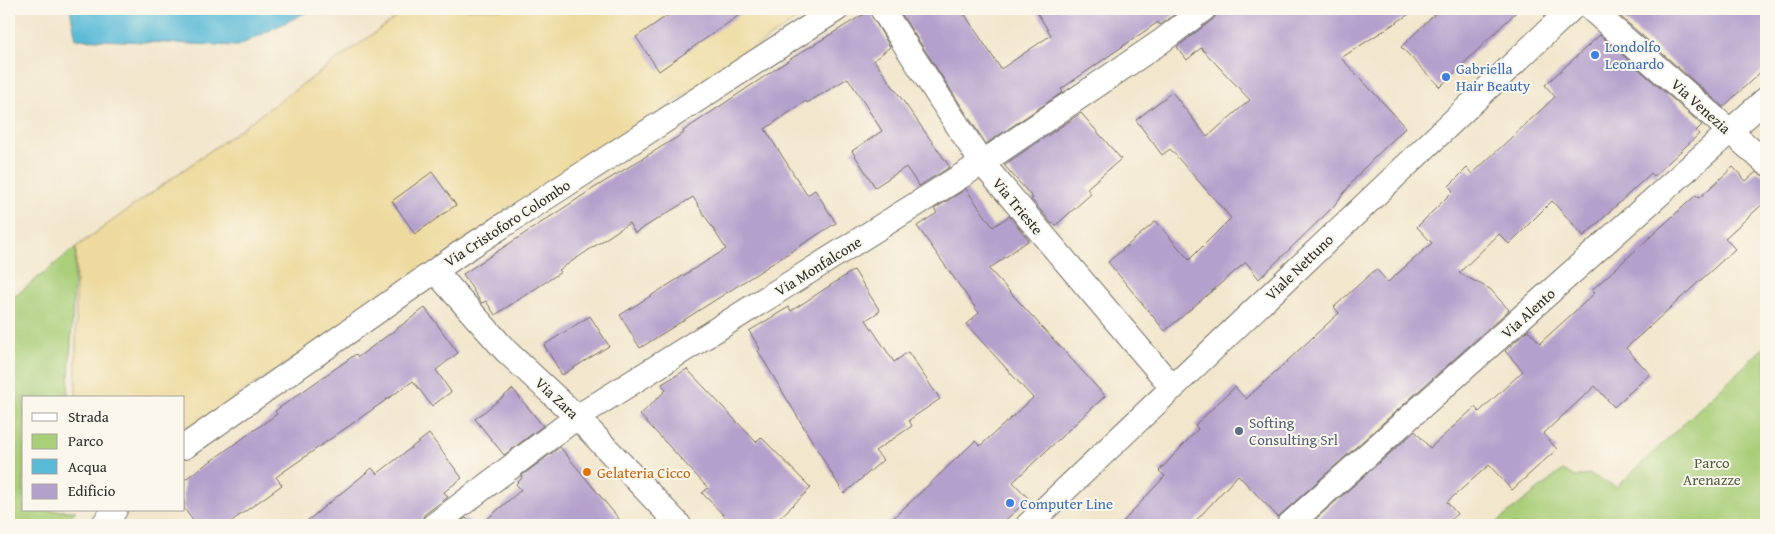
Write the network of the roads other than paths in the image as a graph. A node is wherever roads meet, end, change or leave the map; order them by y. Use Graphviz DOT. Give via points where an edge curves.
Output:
graph roads {
  1 [pos="837,9"];
  2 [pos="882,9"];
  3 [pos="1204,9"];
  4 [pos="1571,9"];
  5 [pos="1591,9"];
  6 [pos="1766,99"];
  7 [pos="1730,133"];
  8 [pos="982,163"];
  9 [pos="1766,163"];
  10 [pos="435,271"];
  11 [pos="1173,388"];
  12 [pos="577,417"];
  13 [pos="185,446"];
  14 [pos="113,512"];
  15 [pos="103,525"];
  16 [pos="434,525"];
  17 [pos="679,525"];
  18 [pos="1028,525"];
  19 [pos="1289,525"];
  1 -- 10 [label="street, Via Cristoforo Colombo"];
  2 -- 8 [label="street, Via Trieste"];
  3 -- 8 [label="street, Via Monfalcone" via="1160,43"];
  4 -- 11 [label="street, Viale Nettuno"];
  5 -- 7 [label="street, Via Venezia"];
  6 -- 7 [label="street, Via Alento"];
  7 -- 9 [label="street, Via Venezia"];
  7 -- 19 [label="street, Via Alento"];
  8 -- 11 [label="street, Via Trieste"];
  8 -- 12 [label="street, Via Monfalcone"];
  10 -- 12 [label="street, Via Zara" via="506,351"];
  10 -- 13 [label="street, Via Cristoforo Colombo"];
  11 -- 18 [label="street, Viale Nettuno"];
  12 -- 16 [label="street, Via Monfalcone"];
  12 -- 17 [label="street, Via Zara"];
  14 -- 15 [label="street"];
}
